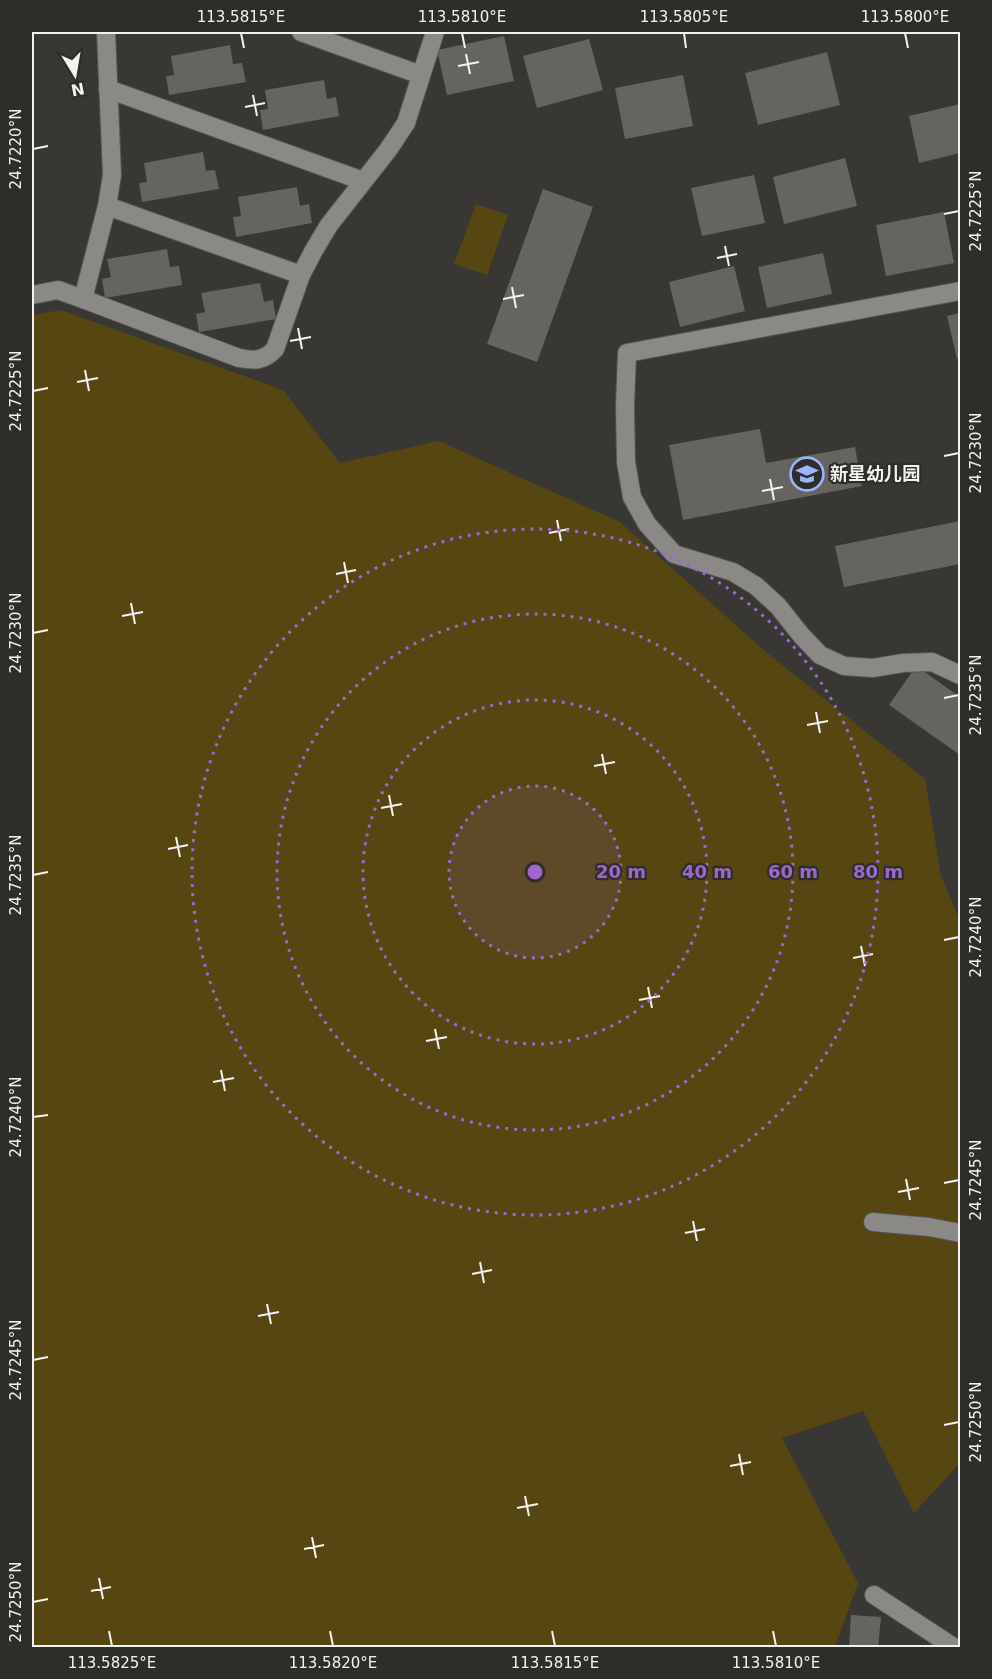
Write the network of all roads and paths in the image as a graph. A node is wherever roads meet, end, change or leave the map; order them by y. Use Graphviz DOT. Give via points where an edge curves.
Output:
graph roads {
  1 [pos="106,32"];
  2 [pos="302,32"];
  3 [pos="435,32"];
  4 [pos="421,75"];
  5 [pos="108,89"];
  6 [pos="363,181"];
  7 [pos="107,206"];
  8 [pos="301,275"];
  9 [pos="960,291"];
  10 [pos="32,295"];
  11 [pos="83,299"];
  12 [pos="960,675"];
  13 [pos="873,1222"];
  14 [pos="960,1233"];
  15 [pos="874,1595"];
  16 [pos="956,1647"];
  1 -- 5 [label="street"];
  2 -- 4 [label="street"];
  3 -- 4 [label="street"];
  4 -- 6 [label="street" via="406,123"];
  5 -- 6 [label="street"];
  5 -- 7 [label="street" via="112,175"];
  6 -- 8 [label="street" via="329,225"];
  7 -- 8 [label="street"];
  7 -- 11 [label="street"];
  8 -- 11 [label="street" via="279,340 270,355 261,360 239,358"];
  9 -- 12 [label="street" via="627,353 625,406 626,462 633,497 647,524 674,554 733,572 756,586 820,656 844,666 873,668 932,662"];
  10 -- 11 [label="street" via="58,290"];
  13 -- 14 [label="street"];
  15 -- 16 [label="street"];
}
